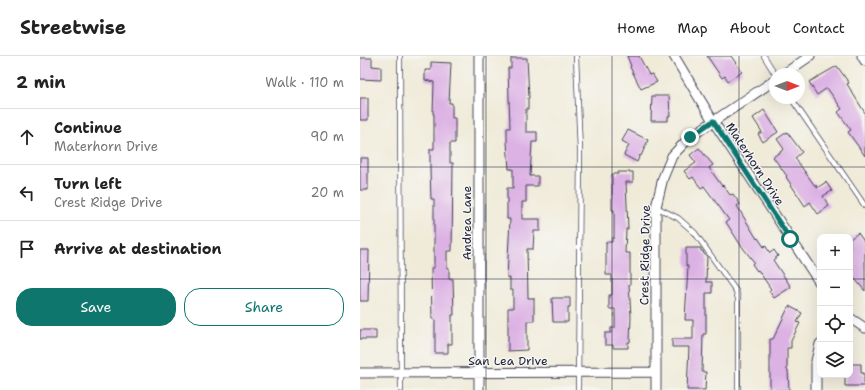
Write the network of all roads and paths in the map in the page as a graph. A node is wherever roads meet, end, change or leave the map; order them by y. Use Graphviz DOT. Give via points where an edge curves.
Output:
graph roads {
  1 [pos="400,56"];
  2 [pos="479,56"];
  3 [pos="576,56"];
  4 [pos="674,56"];
  5 [pos="764,56"];
  6 [pos="810,56"];
  7 [pos="862,56"];
  8 [pos="865,61"];
  9 [pos="771,68"];
  10 [pos="793,68"];
  11 [pos="769,84"];
  12 [pos="795,104"];
  13 [pos="713,121"];
  14 [pos="865,206"];
  15 [pos="656,207"];
  16 [pos="817,278"];
  17 [pos="853,320"];
  18 [pos="865,328"];
  19 [pos="817,357"];
  20 [pos="578,372"];
  21 [pos="656,372"];
  22 [pos="360,373"];
  23 [pos="401,373"];
  24 [pos="479,373"];
  25 [pos="401,390"];
  26 [pos="480,390"];
  27 [pos="578,390"];
  28 [pos="656,390"];
  29 [pos="738,390"];
  30 [pos="816,390"];
  1 -- 23 [label="lane"];
  2 -- 24 [label="street, Andrea Lane"];
  3 -- 20 [label="lane" via="580,151"];
  4 -- 13 [label="street, Materhorn Drive"];
  5 -- 9 [label="lane"];
  6 -- 10 [label="street"];
  7 -- 8 [label="street"];
  11 -- 13 [label="street, Crest Ridge Drive"];
  12 -- 14 [label="lane"];
  13 -- 15 [label="street, Crest Ridge Drive" via="690,137 672,156 663,178"];
  13 -- 16 [label="street, Materhorn Drive"];
  15 -- 21 [label="street, Crest Ridge Drive"];
  15 -- 29 [label="lane" via="678,218 695,233 736,290"];
  17 -- 18 [label="street"];
  19 -- 30 [label="street"];
  20 -- 21 [label="street, San Lea Drive"];
  20 -- 24 [label="street, San Lea Drive"];
  20 -- 27 [label="lane"];
  21 -- 28 [label="street, Crest Ridge Drive"];
  22 -- 23 [label="street, San Lea Drive"];
  23 -- 24 [label="street, San Lea Drive"];
  23 -- 25 [label="lane"];
  24 -- 26 [label="street, Andrea Lane"];
}
